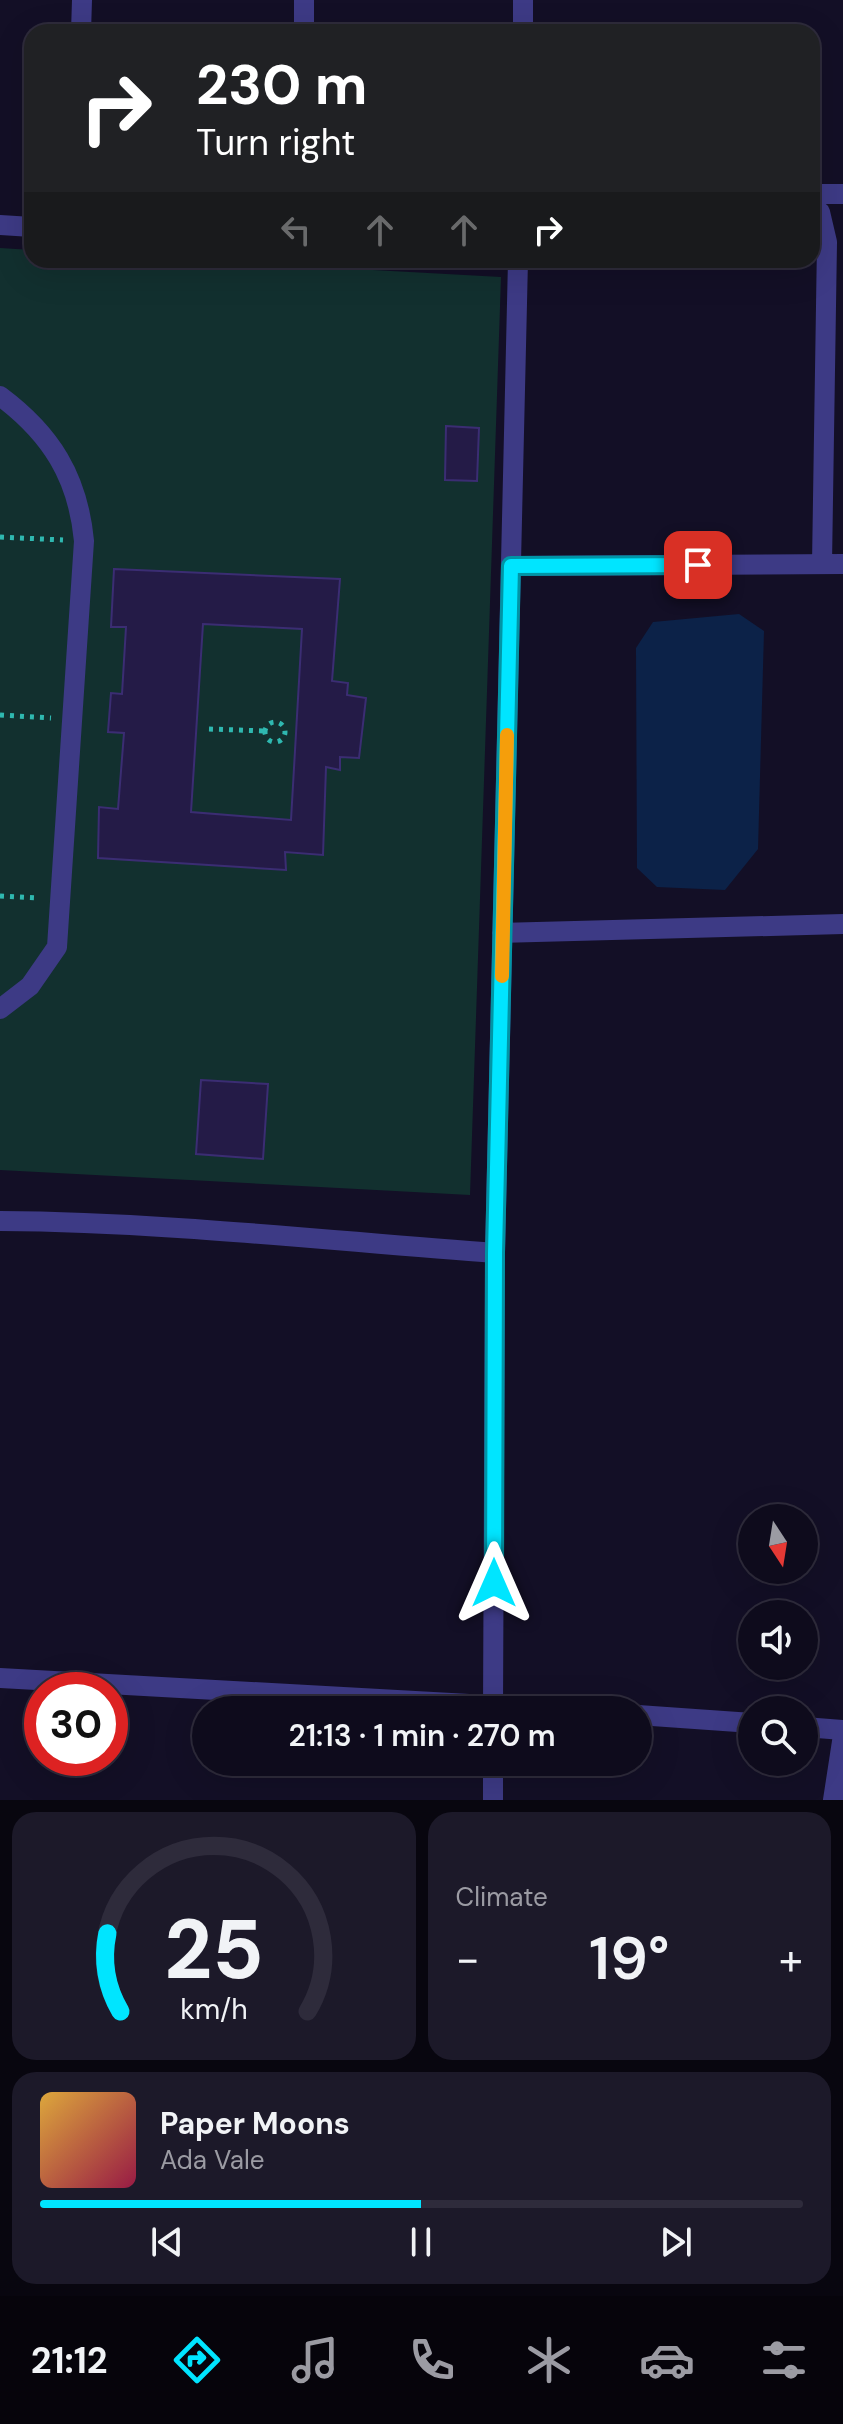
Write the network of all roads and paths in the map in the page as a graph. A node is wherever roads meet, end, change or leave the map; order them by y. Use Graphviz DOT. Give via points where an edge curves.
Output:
graph roads {
  1 [pos="82,0"];
  2 [pos="304,0"];
  3 [pos="523,0"];
  4 [pos="81,24"];
  5 [pos="304,24"];
  6 [pos="523,24"];
  7 [pos="820,194"];
  8 [pos="843,194"];
  9 [pos="820,212"];
  10 [pos="0,225"];
  11 [pos="24,226"];
  12 [pos="518,268"];
  13 [pos="0,396"];
  14 [pos="0,537"];
  15 [pos="84,541"];
  16 [pos="833,564"];
  17 [pos="511,566"];
  18 [pos="0,715"];
  19 [pos="72,719"];
  20 [pos="209,729"];
  21 [pos="265,731"];
  22 [pos="0,896"];
  23 [pos="60,900"];
  24 [pos="843,924"];
  25 [pos="502,933"];
  26 [pos="0,1009"];
  27 [pos="0,1221"];
  28 [pos="495,1253"];
  29 [pos="0,1678"];
  30 [pos="306,1696"];
  31 [pos="493,1696"];
  32 [pos="652,1716"];
  33 [pos="738,1722"];
  34 [pos="818,1729"];
  35 [pos="843,1733"];
  36 [pos="493,1776"];
  37 [pos="493,1800"];
  38 [pos="833,1800"];
  1 -- 4 [label="street"];
  2 -- 5 [label="street"];
  3 -- 6 [label="street"];
  7 -- 8 [label="street"];
  9 -- 16 [label="street" via="827,242"];
  10 -- 11 [label="street"];
  12 -- 17 [label="street"];
  13 -- 15 [label="street" via="34,424 64,463 82,511"];
  14 -- 15 [label="path"];
  15 -- 19 [label="street"];
  16 -- 17 [label="street"];
  17 -- 25 [label="street"];
  18 -- 19 [label="path"];
  19 -- 23 [label="street"];
  20 -- 21 [label="path"];
  22 -- 23 [label="path"];
  23 -- 26 [label="street" via="57,947 30,986"];
  24 -- 25 [label="street"];
  25 -- 28 [label="street"];
  27 -- 28 [label="street"];
  28 -- 31 [label="street"];
  29 -- 30 [label="street"];
  32 -- 33 [label="street"];
  34 -- 35 [label="street"];
  35 -- 38 [label="street"];
  36 -- 37 [label="street"];
}
